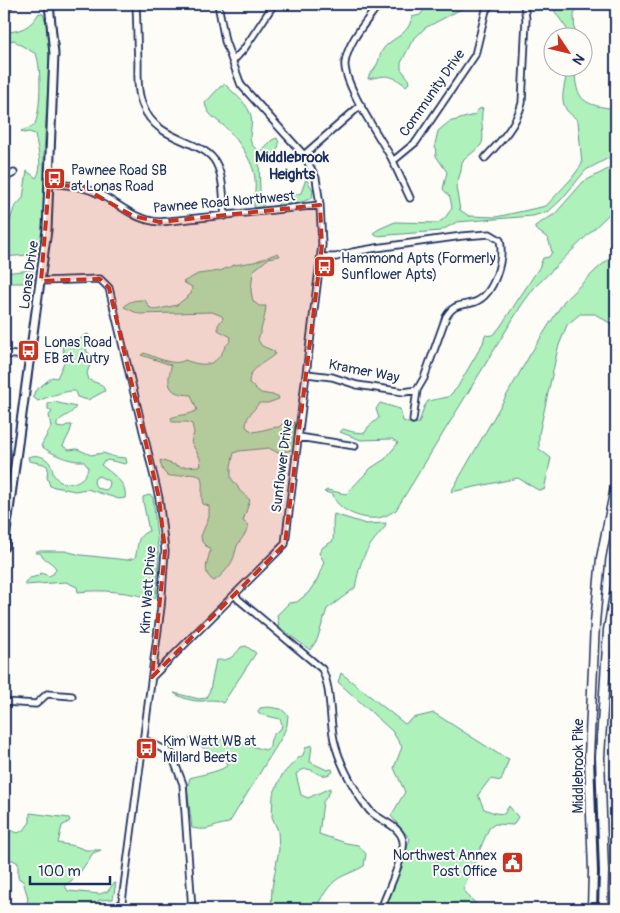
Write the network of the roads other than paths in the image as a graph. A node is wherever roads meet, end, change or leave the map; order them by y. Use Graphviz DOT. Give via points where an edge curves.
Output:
graph roads {
  1 [pos="11,4"];
  2 [pos="49,4"];
  3 [pos="136,4"];
  4 [pos="218,4"];
  5 [pos="274,4"];
  6 [pos="379,4"];
  7 [pos="491,4"];
  8 [pos="524,4"];
  9 [pos="4,8"];
  10 [pos="233,61"];
  11 [pos="361,105"];
  12 [pos="304,155"];
  13 [pos="485,158"];
  14 [pos="393,161"];
  15 [pos="14,173"];
  16 [pos="4,178"];
  17 [pos="49,183"];
  18 [pos="410,198"];
  19 [pos="320,205"];
  20 [pos="225,216"];
  21 [pos="321,257"];
  22 [pos="41,281"];
  23 [pos="4,354"];
  24 [pos="30,356"];
  25 [pos="307,374"];
  26 [pos="417,390"];
  27 [pos="413,420"];
  28 [pos="299,437"];
  29 [pos="355,446"];
  30 [pos="616,484"];
  31 [pos="6,520"];
  32 [pos="4,547"];
  33 [pos="616,583"];
  34 [pos="235,594"];
  35 [pos="152,677"];
  36 [pos="72,696"];
  37 [pos="4,702"];
  38 [pos="143,738"];
  39 [pos="121,909"];
  40 [pos="192,909"];
  41 [pos="381,909"];
  42 [pos="592,909"];
  43 [pos="603,909"];
  1 -- 9 [label="street"];
  2 -- 17 [label="street, Lonas Drive" via="54,54"];
  3 -- 20 [label="street" via="139,88 143,106 165,132 211,156 217,164"];
  4 -- 10 [label="street, Sunflower Drive" via="225,41"];
  5 -- 10 [label="street"];
  6 -- 11 [label="street" via="346,57 345,70"];
  7 -- 14 [label="street, Community Drive" via="486,10 475,55 416,142"];
  8 -- 13 [label="street" via="526,19 520,114 510,131"];
  10 -- 12 [label="street, Sunflower Drive" via="241,85"];
  11 -- 12 [label="street"];
  11 -- 14 [label="street"];
  12 -- 19 [label="street, Sunflower Drive" via="316,178"];
  14 -- 18 [label="street"];
  15 -- 16 [label="street"];
  17 -- 20 [label="street, Pawnee Road Northwest" via="84,188 146,221"];
  17 -- 22 [label="street, Lonas Drive"];
  19 -- 20 [label="street, Pawnee Road Northwest"];
  19 -- 21 [label="street, Sunflower Drive"];
  21 -- 25 [label="street, Sunflower Drive"];
  21 -- 26 [label="street" via="462,236 490,234 500,240 502,251 498,273 482,298 450,310"];
  22 -- 24 [label="street, Lonas Drive"];
  22 -- 35 [label="street, Kim Watt Drive" via="100,279 109,288 159,498 164,550"];
  23 -- 24 [label="street"];
  24 -- 31 [label="street, Lonas Drive"];
  25 -- 26 [label="street, Kramer Way" via="332,377 357,386 404,392"];
  25 -- 28 [label="street, Sunflower Drive"];
  26 -- 27 [label="street"];
  28 -- 29 [label="street"];
  28 -- 34 [label="street, Sunflower Drive" via="285,544"];
  30 -- 42 [label="main road, Middlebrook Pike" via="601,558 588,757"];
  31 -- 32 [label="street, Lonas Drive"];
  33 -- 43 [label="main road, Middlebrook Pike" via="608,630 600,757"];
  34 -- 35 [label="street, Sunflower Drive"];
  34 -- 41 [label="street" via="322,669 327,682 334,740 343,766 371,812 395,828 403,839 403,852"];
  35 -- 38 [label="street, Kim Watt Drive"];
  36 -- 37 [label="street" via="47,694 36,704"];
  38 -- 39 [label="street, Kim Watt Drive"];
  38 -- 40 [label="street" via="171,753 183,784"];
}
